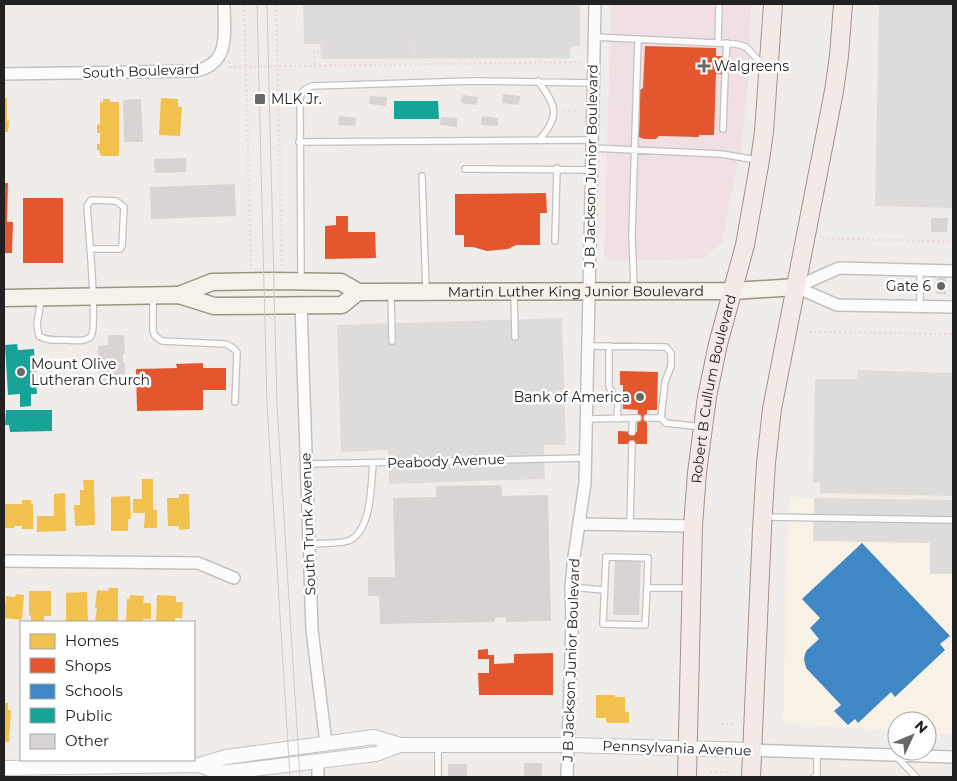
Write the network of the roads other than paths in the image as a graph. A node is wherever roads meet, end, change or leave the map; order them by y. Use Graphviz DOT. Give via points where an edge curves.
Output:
graph roads {
  1 [pos="224,4"];
  2 [pos="595,4"];
  3 [pos="719,4"];
  4 [pos="773,4"];
  5 [pos="843,4"];
  6 [pos="594,37"];
  7 [pos="638,39"];
  8 [pos="718,43"];
  9 [pos="726,43"];
  10 [pos="726,56"];
  11 [pos="768,70"];
  12 [pos="4,74"];
  13 [pos="725,75"];
  14 [pos="538,81"];
  15 [pos="593,83"];
  16 [pos="722,128"];
  17 [pos="539,140"];
  18 [pos="299,142"];
  19 [pos="592,144"];
  20 [pos="634,150"];
  21 [pos="760,160"];
  22 [pos="557,168"];
  23 [pos="465,169"];
  24 [pos="592,170"];
  25 [pos="422,176"];
  26 [pos="555,241"];
  27 [pos="90,249"];
  28 [pos="920,270"];
  29 [pos="953,271"];
  30 [pos="301,281"];
  31 [pos="796,288"];
  32 [pos="589,291"];
  33 [pos="733,291"];
  34 [pos="358,292"];
  35 [pos="390,292"];
  36 [pos="426,292"];
  37 [pos="514,292"];
  38 [pos="634,292"];
  39 [pos="179,295"];
  40 [pos="153,296"];
  41 [pos="92,297"];
  42 [pos="4,298"];
  43 [pos="42,298"];
  44 [pos="301,305"];
  45 [pos="920,307"];
  46 [pos="953,307"];
  47 [pos="515,337"];
  48 [pos="392,341"];
  49 [pos="589,346"];
  50 [pos="609,346"];
  51 [pos="235,402"];
  52 [pos="647,418"];
  53 [pos="661,418"];
  54 [pos="617,419"];
  55 [pos="587,420"];
  56 [pos="702,427"];
  57 [pos="632,432"];
  58 [pos="632,444"];
  59 [pos="586,458"];
  60 [pos="373,463"];
  61 [pos="306,464"];
  62 [pos="763,517"];
  63 [pos="953,520"];
  64 [pos="579,524"];
  65 [pos="630,525"];
  66 [pos="694,526"];
  67 [pos="309,544"];
  68 [pos="4,561"];
  69 [pos="234,578"];
  70 [pos="571,587"];
  71 [pos="647,588"];
  72 [pos="692,588"];
  73 [pos="604,590"];
  74 [pos="326,743"];
  75 [pos="568,744"];
  76 [pos="400,745"];
  77 [pos="438,745"];
  78 [pos="688,748"];
  79 [pos="751,750"];
  80 [pos="817,752"];
  81 [pos="887,755"];
  82 [pos="937,756"];
  83 [pos="953,757"];
  84 [pos="318,760"];
  85 [pos="900,761"];
  86 [pos="199,765"];
  87 [pos="4,768"];
  88 [pos="318,777"];
  89 [pos="438,777"];
  90 [pos="567,777"];
  91 [pos="687,777"];
  92 [pos="751,777"];
  93 [pos="814,777"];
  94 [pos="916,777"];
  1 -- 12 [label="street, South Boulevard" via="224,47 214,64 206,69"];
  2 -- 6 [label="street, J B Jackson Junior Boulevard"];
  3 -- 8 [label="lane"];
  4 -- 11 [label="main road, Robert B Cullum Boulevard"];
  5 -- 31 [label="main road" via="840,56"];
  6 -- 7 [label="lane"];
  6 -- 15 [label="street, J B Jackson Junior Boulevard"];
  7 -- 8 [label="lane"];
  7 -- 20 [label="lane"];
  8 -- 9 [label="lane"];
  9 -- 10 [label="lane"];
  9 -- 11 [label="lane" via="746,47"];
  11 -- 21 [label="main road, Robert B Cullum Boulevard"];
  13 -- 16 [label="lane"];
  14 -- 15 [label="lane"];
  14 -- 17 [label="lane" via="551,98 554,111 549,129"];
  14 -- 18 [label="lane" via="312,86 300,97"];
  15 -- 19 [label="street, J B Jackson Junior Boulevard"];
  17 -- 18 [label="lane"];
  17 -- 19 [label="lane"];
  18 -- 30 [label="lane"];
  19 -- 20 [label="lane"];
  19 -- 24 [label="street, J B Jackson Junior Boulevard"];
  20 -- 21 [label="lane" via="721,154"];
  20 -- 38 [label="lane"];
  21 -- 33 [label="main road, Robert B Cullum Boulevard"];
  22 -- 23 [label="lane"];
  22 -- 24 [label="lane"];
  22 -- 26 [label="lane"];
  24 -- 32 [label="street, J B Jackson Junior Boulevard"];
  25 -- 36 [label="lane"];
  27 -- 27 [label="lane" via="88,202 116,200 124,207 122,246 120,249"];
  27 -- 41 [label="lane"];
  28 -- 29 [label="street, Martin Luther King Junior Boulevard"];
  28 -- 31 [label="street, Martin Luther King Junior Boulevard" via="839,268"];
  28 -- 45 [label="lane"];
  30 -- 34 [label="main road, Martin Luther King Junior Boulevard" via="341,282"];
  30 -- 39 [label="main road, Martin Luther King Junior Boulevard" via="212,282"];
  31 -- 33 [label="main road, Martin Luther King Junior Boulevard"];
  31 -- 45 [label="street, Martin Luther King Junior Boulevard" via="837,305"];
  31 -- 62 [label="main road" via="772,409"];
  32 -- 37 [label="main road, Martin Luther King Junior Boulevard"];
  32 -- 38 [label="main road, Martin Luther King Junior Boulevard"];
  32 -- 49 [label="street, J B Jackson Junior Boulevard"];
  33 -- 38 [label="main road, Martin Luther King Junior Boulevard"];
  33 -- 56 [label="main road, Robert B Cullum Boulevard" via="718,344"];
  34 -- 35 [label="main road, Martin Luther King Junior Boulevard"];
  34 -- 44 [label="main road, Martin Luther King Junior Boulevard" via="342,305"];
  35 -- 36 [label="main road, Martin Luther King Junior Boulevard"];
  35 -- 48 [label="lane"];
  36 -- 37 [label="main road, Martin Luther King Junior Boulevard"];
  37 -- 47 [label="lane"];
  39 -- 40 [label="main road, Martin Luther King Junior Boulevard"];
  39 -- 44 [label="main road, Martin Luther King Junior Boulevard" via="214,306"];
  40 -- 41 [label="main road, Martin Luther King Junior Boulevard"];
  40 -- 51 [label="lane" via="153,331 162,341 226,344 237,352"];
  41 -- 43 [label="main road, Martin Luther King Junior Boulevard"];
  41 -- 43 [label="lane" via="92,333 87,340 44,339 39,336 37,324"];
  42 -- 43 [label="main road, Martin Luther King Junior Boulevard"];
  44 -- 61 [label="street, South Trunk Avenue"];
  45 -- 46 [label="street, Martin Luther King Junior Boulevard"];
  49 -- 50 [label="lane"];
  49 -- 55 [label="street, J B Jackson Junior Boulevard"];
  50 -- 53 [label="lane" via="666,346 672,353"];
  50 -- 54 [label="lane" via="609,387 618,403"];
  52 -- 53 [label="lane"];
  53 -- 56 [label="lane" via="666,423"];
  54 -- 55 [label="lane"];
  54 -- 57 [label="lane" via="635,418"];
  55 -- 59 [label="street, J B Jackson Junior Boulevard"];
  56 -- 66 [label="main road, Robert B Cullum Boulevard"];
  58 -- 65 [label="lane"];
  59 -- 60 [label="lane, Peabody Avenue"];
  59 -- 64 [label="street, J B Jackson Junior Boulevard"];
  60 -- 61 [label="lane, Peabody Avenue"];
  60 -- 67 [label="lane" via="368,514 359,532 348,541"];
  61 -- 67 [label="street, South Trunk Avenue"];
  62 -- 63 [label="lane"];
  62 -- 79 [label="main road"];
  64 -- 65 [label="street"];
  64 -- 70 [label="street, J B Jackson Junior Boulevard"];
  65 -- 66 [label="street"];
  66 -- 72 [label="main road, Robert B Cullum Boulevard"];
  67 -- 74 [label="street, South Trunk Avenue" via="312,630"];
  68 -- 69 [label="street" via="198,563"];
  70 -- 73 [label="lane"];
  70 -- 75 [label="street, J B Jackson Junior Boulevard"];
  71 -- 72 [label="lane"];
  71 -- 73 [label="lane" via="648,558 606,556"];
  71 -- 73 [label="lane" via="645,625 603,624"];
  72 -- 78 [label="main road, Robert B Cullum Boulevard"];
  74 -- 76 [label="street, Pennsylvania Avenue" via="374,736"];
  74 -- 86 [label="street, Pennsylvania Avenue" via="226,757"];
  75 -- 77 [label="street, Pennsylvania Avenue"];
  75 -- 78 [label="street, Pennsylvania Avenue"];
  75 -- 90 [label="street, J B Jackson Junior Boulevard"];
  76 -- 77 [label="street, Pennsylvania Avenue"];
  76 -- 84 [label="street, Pennsylvania Avenue" via="376,754"];
  77 -- 89 [label="lane"];
  78 -- 79 [label="street, Pennsylvania Avenue"];
  78 -- 91 [label="main road, Robert B Cullum Boulevard"];
  79 -- 80 [label="street, Pennsylvania Avenue"];
  79 -- 92 [label="main road"];
  80 -- 81 [label="street, Pennsylvania Avenue"];
  80 -- 93 [label="lane" via="817,775"];
  82 -- 83 [label="street, Pennsylvania Avenue"];
  84 -- 86 [label="street, Pennsylvania Avenue" via="220,773"];
  84 -- 88 [label="street"];
  85 -- 94 [label="lane"];
  86 -- 87 [label="street, Pennsylvania Avenue"];
}
